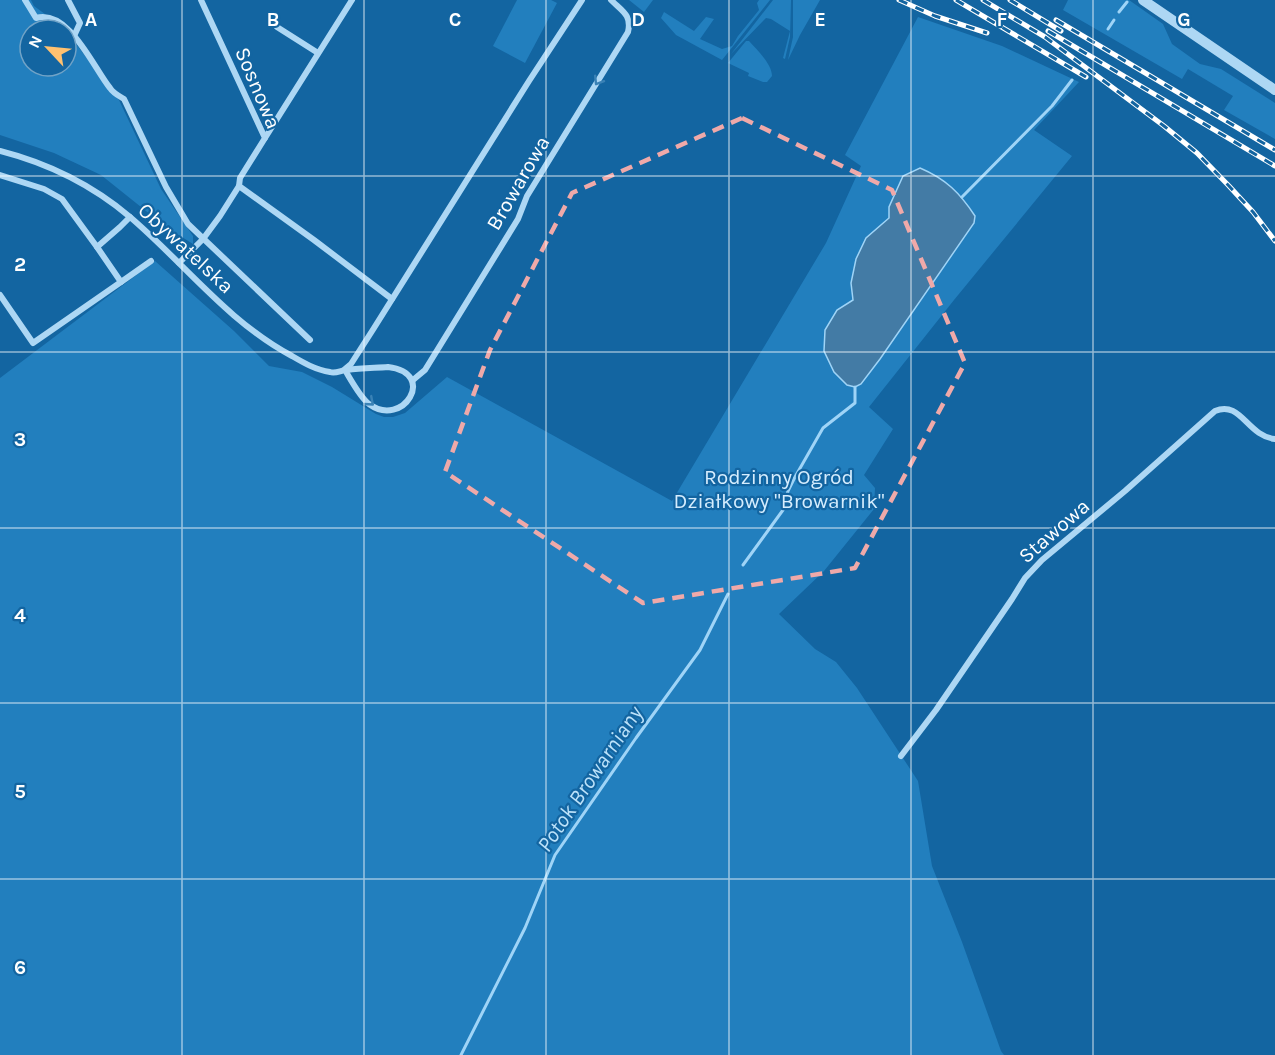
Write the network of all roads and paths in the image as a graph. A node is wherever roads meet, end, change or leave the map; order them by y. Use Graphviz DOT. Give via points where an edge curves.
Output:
graph roads {
  1 [pos="25,0"];
  2 [pos="68,0"];
  3 [pos="201,0"];
  4 [pos="352,0"];
  5 [pos="582,0"];
  6 [pos="611,0"];
  7 [pos="1143,0"];
  8 [pos="36,18"];
  9 [pos="77,18"];
  10 [pos="277,27"];
  11 [pos="78,42"];
  12 [pos="318,54"];
  13 [pos="1275,90"];
  14 [pos="265,138"];
  15 [pos="0,151"];
  16 [pos="0,175"];
  17 [pos="239,186"];
  18 [pos="130,217"];
  19 [pos="203,239"];
  20 [pos="97,248"];
  21 [pos="151,261"];
  22 [pos="179,263"];
  23 [pos="121,282"];
  24 [pos="0,295"];
  25 [pos="392,299"];
  26 [pos="310,340"];
  27 [pos="345,370"];
  28 [pos="413,381"];
  29 [pos="1275,439"];
  30 [pos="901,756"];
  1 -- 8 [label="street"];
  2 -- 9 [label="street"];
  3 -- 14 [label="street, Sosnowa"];
  4 -- 12 [label="street"];
  5 -- 25 [label="street, Browarowa"];
  6 -- 28 [label="street, Browarowa, one-way" via="629,18 628,32 429,365"];
  7 -- 13 [label="street"];
  10 -- 12 [label="street"];
  11 -- 19 [label="street, Obywatelska" via="111,90 124,99 166,187 188,224"];
  12 -- 14 [label="street"];
  14 -- 17 [label="street, Sosnowa"];
  15 -- 18 [label="street, Obywatelska" via="65,175"];
  16 -- 20 [label="street" via="62,199"];
  17 -- 19 [label="street, Sosnowa"];
  17 -- 25 [label="street"];
  18 -- 20 [label="street"];
  18 -- 22 [label="street, Obywatelska"];
  19 -- 22 [label="street, Sosnowa"];
  19 -- 26 [label="street, Obywatelska"];
  20 -- 23 [label="street"];
  21 -- 23 [label="street"];
  22 -- 27 [label="street, Obywatelska" via="266,341 319,370"];
  23 -- 24 [label="street" via="33,343"];
  25 -- 27 [label="street, Browarowa"];
  27 -- 28 [label="street, Obywatelska" via="391,367 406,372"];
  27 -- 28 [label="street, one-way" via="366,402 384,411 404,405"];
  29 -- 30 [label="street, Stawowa" via="1257,433 1231,409 1216,410 1030,572"];
}
